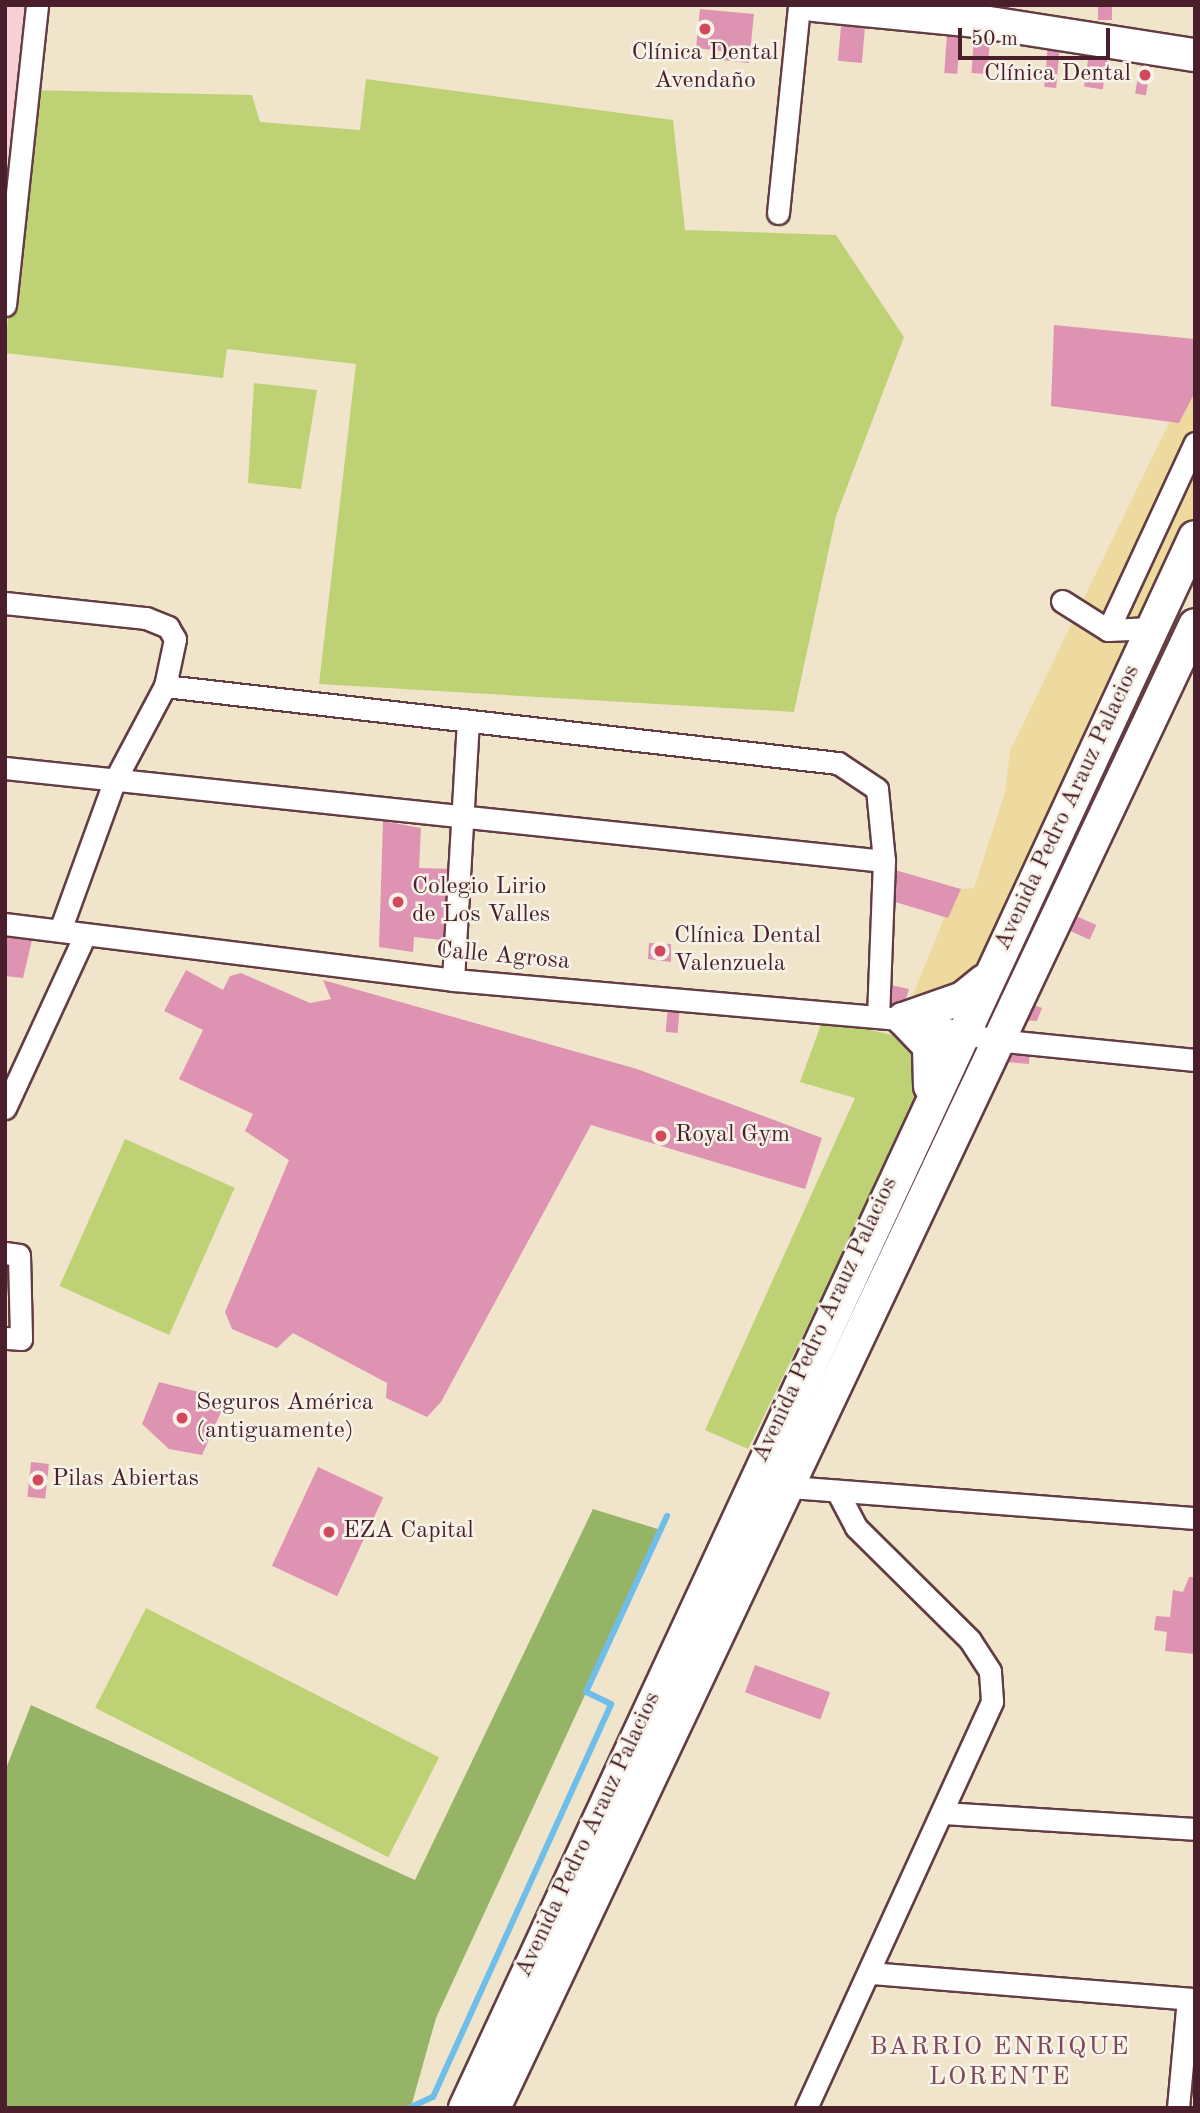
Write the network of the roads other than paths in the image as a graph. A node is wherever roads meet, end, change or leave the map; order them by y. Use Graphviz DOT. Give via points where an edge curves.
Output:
graph roads {
  1 [pos="37,5"];
  2 [pos="799,5"];
  3 [pos="814,5"];
  4 [pos="977,13"];
  5 [pos="1195,55"];
  6 [pos="778,213"];
  7 [pos="8,258"];
  8 [pos="5,305"];
  9 [pos="1195,443"];
  10 [pos="1195,537"];
  11 [pos="1062,601"];
  12 [pos="5,603"];
  13 [pos="1152,628"];
  14 [pos="1108,630"];
  15 [pos="1193,631"];
  16 [pos="165,686"];
  17 [pos="468,722"];
  18 [pos="5,768"];
  19 [pos="114,782"];
  20 [pos="1076,800"];
  21 [pos="462,816"];
  22 [pos="1104,816"];
  23 [pos="884,861"];
  24 [pos="5,924"];
  25 [pos="60,930"];
  26 [pos="85,935"];
  27 [pos="453,980"];
  28 [pos="985,980"];
  29 [pos="890,1017"];
  30 [pos="961,1029"];
  31 [pos="995,1040"];
  32 [pos="1195,1060"];
  33 [pos="929,1098"];
  34 [pos="6,1103"];
  35 [pos="5,1253"];
  36 [pos="5,1338"];
  37 [pos="751,1483"];
  38 [pos="787,1486"];
  39 [pos="837,1491"];
  40 [pos="1195,1518"];
  41 [pos="671,1694"];
  42 [pos="942,1813"];
  43 [pos="1195,1829"];
  44 [pos="574,1905"];
  45 [pos="870,1973"];
  46 [pos="1192,1999"];
  47 [pos="465,2108"];
  48 [pos="494,2108"];
  49 [pos="806,2108"];
  50 [pos="1178,2108"];
  1 -- 7 [label="street"];
  2 -- 6 [label="street"];
  3 -- 4 [label="street"];
  4 -- 5 [label="street"];
  7 -- 8 [label="street"];
  9 -- 14 [label="street"];
  10 -- 13 [label="street, Avenida Pedro Arauz Palacios"];
  11 -- 14 [label="street"];
  12 -- 16 [label="street" via="146,618 168,627 176,650"];
  13 -- 14 [label="street"];
  13 -- 15 [label="street"];
  13 -- 20 [label="street, Avenida Pedro Arauz Palacios"];
  15 -- 22 [label="street, Avenida Pedro Arauz Palacios"];
  16 -- 17 [label="street"];
  16 -- 19 [label="street"];
  17 -- 21 [label="street"];
  17 -- 23 [label="street" via="838,763 877,789"];
  18 -- 19 [label="street"];
  19 -- 21 [label="street"];
  19 -- 25 [label="street"];
  20 -- 22 [label="street"];
  20 -- 28 [label="street, Avenida Pedro Arauz Palacios"];
  21 -- 23 [label="street"];
  21 -- 27 [label="street"];
  22 -- 31 [label="street, Avenida Pedro Arauz Palacios"];
  23 -- 29 [label="street"];
  24 -- 25 [label="street, Calle Agrosa"];
  25 -- 26 [label="street, Calle Agrosa"];
  26 -- 27 [label="street, Calle Agrosa"];
  26 -- 34 [label="street"];
  27 -- 29 [label="street, Calle Agrosa"];
  28 -- 29 [label="street" via="964,998"];
  28 -- 30 [label="street, Avenida Pedro Arauz Palacios"];
  29 -- 30 [label="street, Calle Agrosa"];
  29 -- 33 [label="street" via="929,1046"];
  30 -- 31 [label="street, Calle Agrosa"];
  30 -- 33 [label="street, Avenida Pedro Arauz Palacios"];
  31 -- 32 [label="street, Calle Agrosa"];
  31 -- 38 [label="street, Avenida Pedro Arauz Palacios"];
  33 -- 37 [label="street, Avenida Pedro Arauz Palacios"];
  35 -- 36 [label="street" via="19,1255 21,1339"];
  37 -- 38 [label="street"];
  37 -- 41 [label="street, Avenida Pedro Arauz Palacios"];
  38 -- 39 [label="street"];
  38 -- 41 [label="street, Avenida Pedro Arauz Palacios"];
  39 -- 40 [label="street"];
  39 -- 42 [label="street" via="856,1527 970,1640 990,1671 992,1701"];
  41 -- 44 [label="street, Avenida Pedro Arauz Palacios"];
  42 -- 43 [label="street"];
  42 -- 45 [label="street"];
  44 -- 47 [label="street, Avenida Pedro Arauz Palacios"];
  44 -- 48 [label="street, Avenida Pedro Arauz Palacios"];
  45 -- 46 [label="street"];
  45 -- 49 [label="street"];
  46 -- 50 [label="street"];
}
